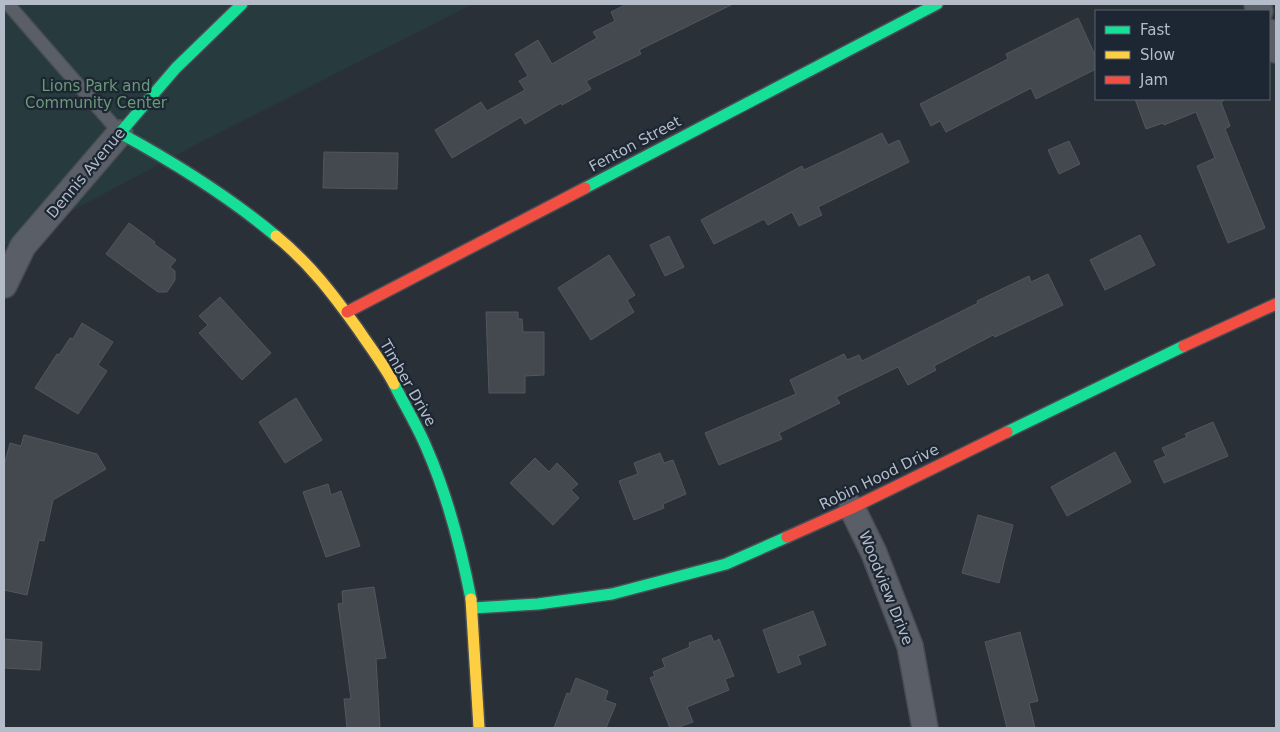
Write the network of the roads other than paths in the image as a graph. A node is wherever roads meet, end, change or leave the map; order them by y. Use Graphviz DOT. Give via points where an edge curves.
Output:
graph roads {
  1 [pos="8,4"];
  2 [pos="242,4"];
  3 [pos="937,4"];
  4 [pos="1270,35"];
  5 [pos="1276,50"];
  6 [pos="120,133"];
  7 [pos="4,285"];
  8 [pos="1276,304"];
  9 [pos="347,312"];
  10 [pos="852,508"];
  11 [pos="473,608"];
  12 [pos="479,728"];
  13 [pos="925,728"];
  1 -- 6 [label="lane"];
  2 -- 6 [label="street, Dennis Avenue" via="176,68"];
  3 -- 9 [label="street, Fenton Street"];
  4 -- 5 [label="street"];
  6 -- 7 [label="street, Dennis Avenue" via="23,246"];
  6 -- 9 [label="street, Timber Drive" via="242,208 293,250"];
  8 -- 10 [label="street, Robin Hood Drive"];
  9 -- 11 [label="street, Timber Drive" via="386,369 427,448 446,499"];
  10 -- 11 [label="street, Robin Hood Drive" via="726,564 640,587 547,603"];
  10 -- 13 [label="street, Woodview Drive" via="874,552 910,646"];
  11 -- 12 [label="street, Timber Drive"];
}
